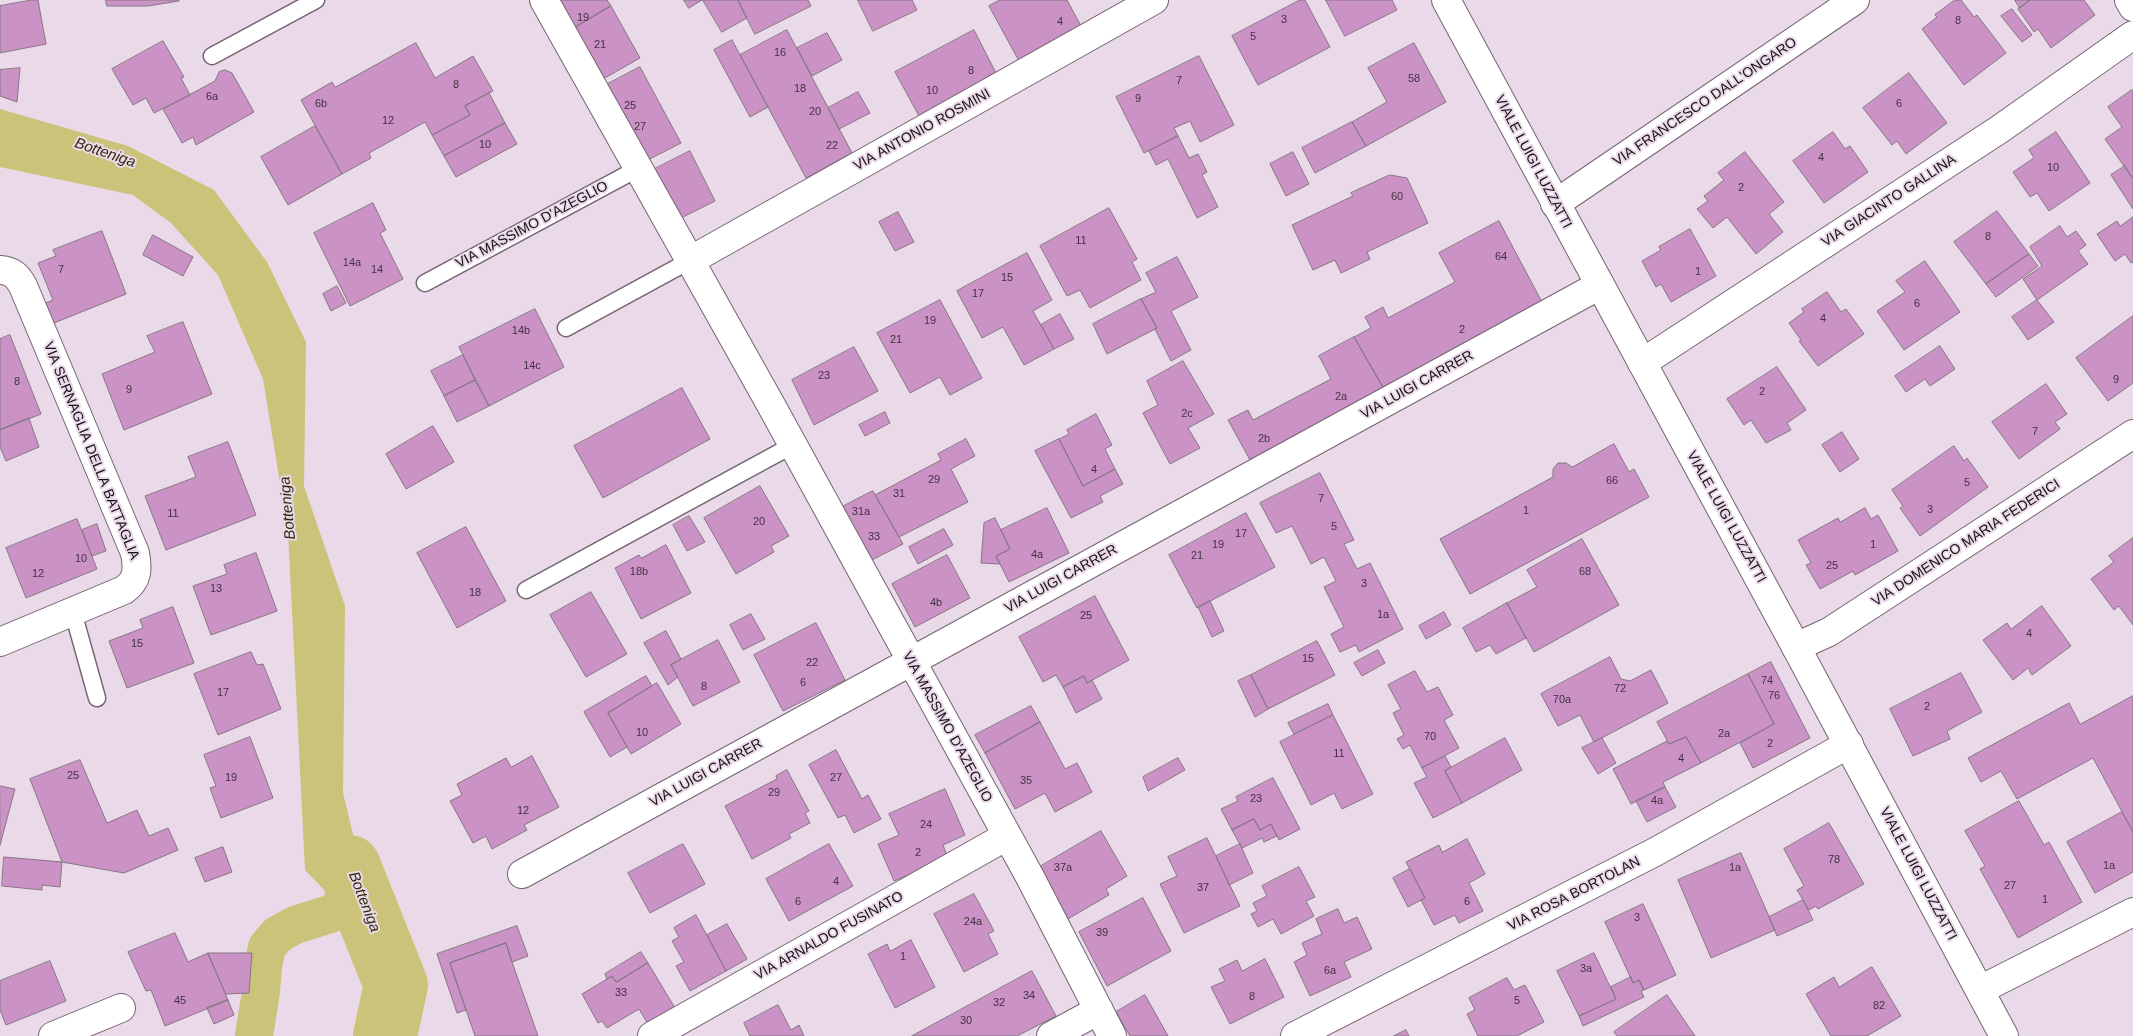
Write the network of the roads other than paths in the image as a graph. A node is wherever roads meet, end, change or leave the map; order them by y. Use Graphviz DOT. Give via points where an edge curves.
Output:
graph roads {
  1 [pos="316,0"];
  2 [pos="544,0"];
  3 [pos="1154,0"];
  4 [pos="1446,0"];
  5 [pos="1855,0"];
  6 [pos="2129,0"];
  7 [pos="2133,7"];
  8 [pos="2133,35"];
  9 [pos="212,56"];
  10 [pos="639,168"];
  11 [pos="1555,204"];
  12 [pos="691,260"];
  13 [pos="0,270"];
  14 [pos="425,282"];
  15 [pos="1600,285"];
  16 [pos="566,328"];
  17 [pos="1642,363"];
  18 [pos="2133,434"];
  19 [pos="793,446"];
  20 [pos="526,590"];
  21 [pos="73,612"];
  22 [pos="0,642"];
  23 [pos="1796,646"];
  24 [pos="910,662"];
  25 [pos="97,698"];
  26 [pos="1848,744"];
  27 [pos="1007,836"];
  28 [pos="522,874"];
  29 [pos="2133,912"];
  30 [pos="1980,990"];
  31 [pos="121,1008"];
  32 [pos="1099,1010"];
  33 [pos="53,1036"];
  34 [pos="652,1036"];
  35 [pos="1051,1036"];
  36 [pos="1112,1036"];
  37 [pos="1294,1036"];
  38 [pos="2004,1036"];
  1 -- 9 [label="lane"];
  2 -- 10 [label="street, VIA MASSIMO D'AZEGLIO"];
  3 -- 12 [label="street, VIA ANTONIO ROSMINI"];
  4 -- 11 [label="street, VIALE LUIGI LUZZATTI"];
  5 -- 11 [label="street, VIA FRANCESCO DALL'ONGARO"];
  6 -- 7 [label="street"];
  8 -- 17 [label="street, VIA GIACINTO GALLINA" via="2000,129"];
  10 -- 12 [label="street, VIA MASSIMO D'AZEGLIO"];
  10 -- 14 [label="lane, VIA MASSIMO D'AZEGLIO"];
  11 -- 15 [label="street, VIALE LUIGI LUZZATTI"];
  12 -- 16 [label="lane"];
  12 -- 19 [label="street, VIA MASSIMO D'AZEGLIO"];
  13 -- 21 [label="street, VIA SERNAGLIA DELLA BATTAGLIA" via="10,271 23,286 136,558 137,574 133,584"];
  15 -- 17 [label="street, VIALE LUIGI LUZZATTI"];
  15 -- 24 [label="street, VIA LUIGI CARRER"];
  17 -- 23 [label="street, VIALE LUIGI LUZZATTI"];
  18 -- 23 [label="street, VIA DOMENICO MARIA FEDERICI" via="1829,632"];
  19 -- 20 [label="lane"];
  19 -- 24 [label="street, VIA MASSIMO D'AZEGLIO"];
  21 -- 22 [label="street, VIA SERNAGLIA DELLA BATTAGLIA"];
  21 -- 25 [label="lane"];
  23 -- 26 [label="street, VIALE LUIGI LUZZATTI"];
  24 -- 27 [label="street, VIA MASSIMO D'AZEGLIO"];
  24 -- 28 [label="street, VIA LUIGI CARRER"];
  26 -- 30 [label="street, VIALE LUIGI LUZZATTI"];
  26 -- 37 [label="street, VIA ROSA BORTOLAN" via="1655,852"];
  27 -- 32 [label="street, VIA MASSIMO D'AZEGLIO"];
  27 -- 34 [label="street, VIA ARNALDO FUSINATO"];
  29 -- 30 [label="street"];
  30 -- 38 [label="street, VIALE LUIGI LUZZATTI"];
  31 -- 33 [label="street"];
  32 -- 35 [label="street"];
  32 -- 36 [label="street, VIA MASSIMO D'AZEGLIO"];
}
